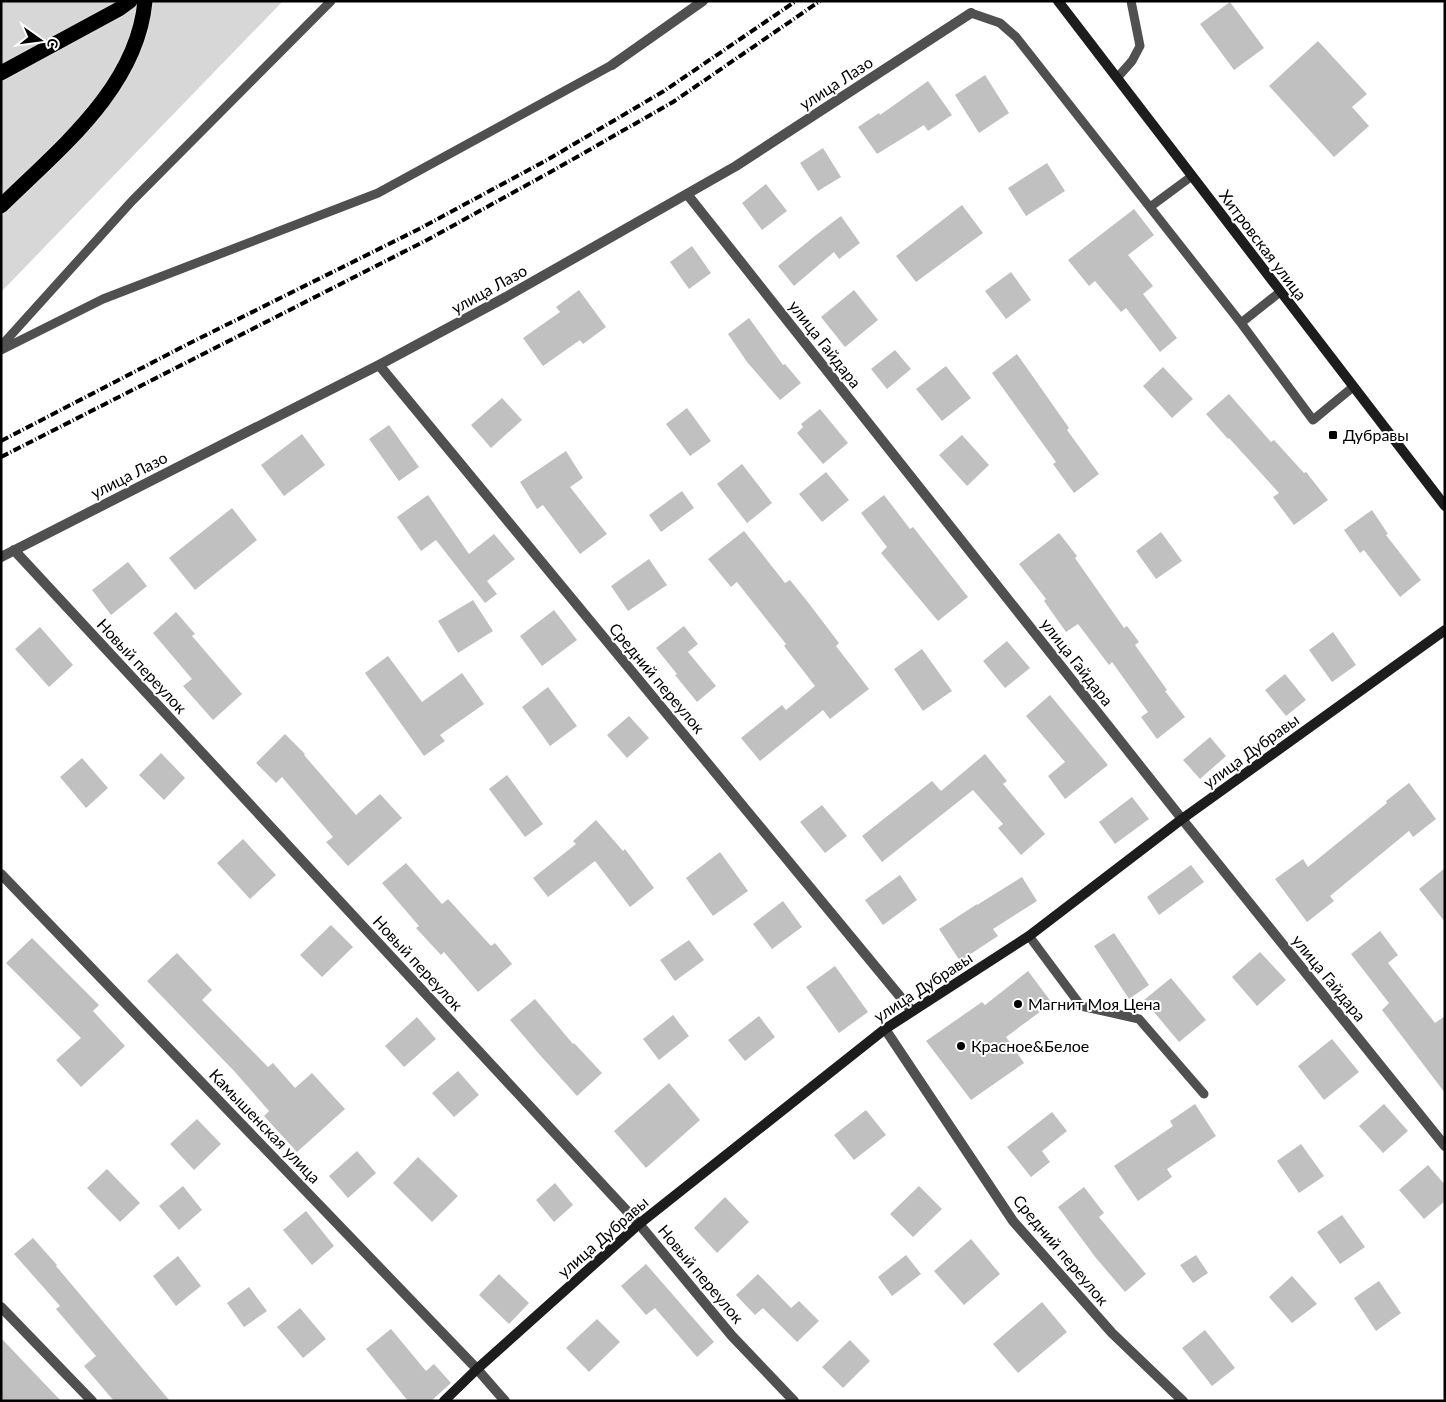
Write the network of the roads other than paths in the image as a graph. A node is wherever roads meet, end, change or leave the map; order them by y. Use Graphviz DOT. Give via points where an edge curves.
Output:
graph roads {
  1 [pos="130,1"];
  2 [pos="144,1"];
  3 [pos="331,1"];
  4 [pos="703,1"];
  5 [pos="1058,1"];
  6 [pos="1131,1"];
  7 [pos="971,13"];
  8 [pos="612,65"];
  9 [pos="1,73"];
  10 [pos="1117,78"];
  11 [pos="1192,176"];
  12 [pos="687,194"];
  13 [pos="1,206"];
  14 [pos="1150,207"];
  15 [pos="1280,292"];
  16 [pos="1241,323"];
  17 [pos="1,346"];
  18 [pos="1,350"];
  19 [pos="379,365"];
  20 [pos="1353,387"];
  21 [pos="1445,506"];
  22 [pos="14,550"];
  23 [pos="1,557"];
  24 [pos="1445,630"];
  25 [pos="1182,819"];
  26 [pos="1,874"];
  27 [pos="1029,936"];
  28 [pos="912,1011"];
  29 [pos="885,1029"];
  30 [pos="1204,1094"];
  31 [pos="1445,1146"];
  32 [pos="639,1224"];
  33 [pos="1,1307"];
  34 [pos="477,1369"];
  35 [pos="92,1401"];
  36 [pos="444,1401"];
  37 [pos="505,1401"];
  38 [pos="794,1401"];
  39 [pos="1183,1401"];
  1 -- 9 [label="highway"];
  2 -- 13 [label="highway" via="143,20 112,90 70,139"];
  3 -- 17 [label="lane" via="132,200"];
  4 -- 8 [label="street"];
  5 -- 10 [label="street, Хитровская улица"];
  6 -- 10 [label="lane" via="1140,46"];
  7 -- 12 [label="street, улица Лазо" via="736,166"];
  7 -- 14 [label="lane" via="1000,24 1016,37"];
  8 -- 18 [label="lane" via="378,193 103,299"];
  10 -- 11 [label="street, Хитровская улица"];
  11 -- 14 [label="lane"];
  11 -- 15 [label="street, Хитровская улица"];
  12 -- 19 [label="street, улица Лазо"];
  12 -- 25 [label="street, улица Гайдара"];
  14 -- 16 [label="lane"];
  15 -- 16 [label="lane"];
  15 -- 20 [label="street, Хитровская улица"];
  16 -- 20 [label="lane" via="1313,420"];
  19 -- 22 [label="street, улица Лазо"];
  19 -- 28 [label="street, Средний переулок"];
  20 -- 21 [label="street, Хитровская улица"];
  22 -- 23 [label="street, улица Лазо"];
  22 -- 32 [label="street, Новый переулок"];
  24 -- 25 [label="street, улица Дубравы"];
  25 -- 27 [label="street, улица Дубравы"];
  25 -- 31 [label="street, улица Гайдара"];
  26 -- 34 [label="street, Камышенская улица"];
  27 -- 28 [label="street, улица Дубравы"];
  27 -- 30 [label="lane" via="1081,1006 1139,1020"];
  28 -- 29 [label="street, улица Дубравы"];
  29 -- 32 [label="street, улица Дубравы"];
  29 -- 39 [label="street, Средний переулок" via="1014,1221 1112,1333"];
  32 -- 34 [label="street, улица Дубравы"];
  32 -- 38 [label="street, Новый переулок" via="732,1336"];
  33 -- 35 [label="street"];
  34 -- 36 [label="street, улица Дубравы"];
  34 -- 37 [label="street, Камышенская улица"];
}
